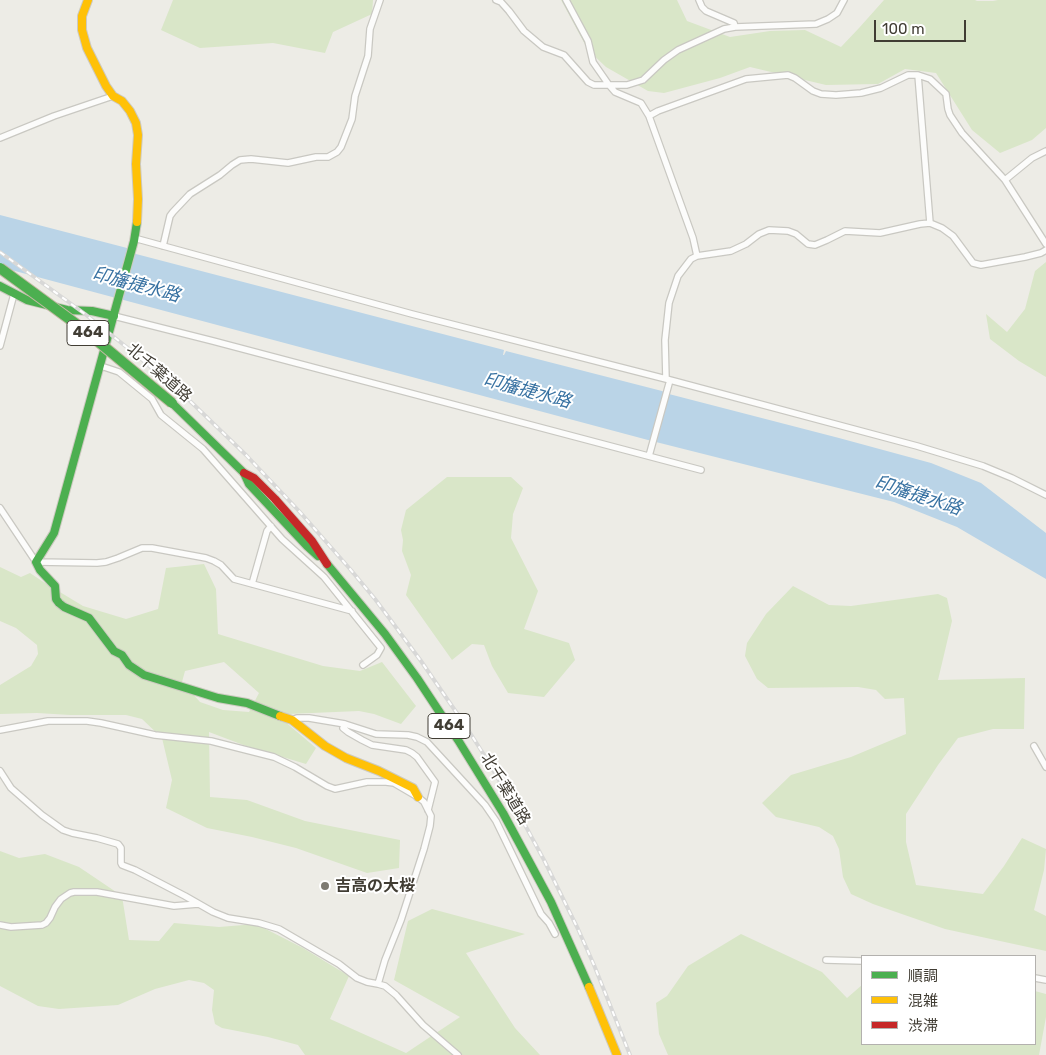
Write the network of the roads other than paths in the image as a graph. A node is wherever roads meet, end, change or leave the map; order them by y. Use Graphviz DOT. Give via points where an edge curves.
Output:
graph roads {
  1 [pos="88,0"];
  2 [pos="380,0"];
  3 [pos="496,0"];
  4 [pos="566,0"];
  5 [pos="699,0"];
  6 [pos="844,0"];
  7 [pos="735,27"];
  8 [pos="918,74"];
  9 [pos="608,86"];
  10 [pos="113,96"];
  11 [pos="648,116"];
  12 [pos="0,138"];
  13 [pos="1046,151"];
  14 [pos="1005,180"];
  15 [pos="930,223"];
  16 [pos="134,240"];
  17 [pos="1046,244"];
  18 [pos="163,246"];
  19 [pos="1046,250"];
  20 [pos="697,256"];
  21 [pos="0,268"];
  22 [pos="0,286"];
  23 [pos="14,294"];
  24 [pos="115,312"];
  25 [pos="0,346"];
  26 [pos="100,366"];
  27 [pos="668,380"];
  28 [pos="649,456"];
  29 [pos="701,470"];
  30 [pos="244,473"];
  31 [pos="1046,495"];
  32 [pos="0,508"];
  33 [pos="278,514"];
  34 [pos="270,525"];
  35 [pos="36,562"];
  36 [pos="326,562"];
  37 [pos="252,584"];
  38 [pos="352,611"];
  39 [pos="363,665"];
  40 [pos="292,720"];
  41 [pos="344,724"];
  42 [pos="0,730"];
  43 [pos="1034,746"];
  44 [pos="1046,767"];
  45 [pos="0,771"];
  46 [pos="418,797"];
  47 [pos="428,810"];
  48 [pos="199,904"];
  49 [pos="0,925"];
  50 [pos="555,934"];
  51 [pos="826,960"];
  52 [pos="861,961"];
  53 [pos="378,984"];
  54 [pos="458,1055"];
  55 [pos="617,1055"];
  1 -- 10 [label="main road" via="82,16 82,30 87,48"];
  2 -- 18 [label="street" via="370,29 368,56 355,96 352,119 341,147 328,157 288,163 251,159 232,164 190,194 170,216"];
  3 -- 9 [label="street" via="524,31 544,46 564,55 588,82"];
  4 -- 9 [label="street" via="588,41 593,62"];
  5 -- 7 [label="street" via="706,11 734,23"];
  6 -- 7 [label="street" via="837,13 816,24"];
  7 -- 9 [label="street" via="678,50 643,80"];
  8 -- 11 [label="street" via="908,75 875,90 836,95 813,91 788,75 746,79"];
  8 -- 14 [label="street" via="930,79 946,94 950,116"];
  8 -- 15 [label="street"];
  9 -- 11 [label="street" via="641,103"];
  10 -- 12 [label="street"];
  10 -- 16 [label="main road" via="130,111 138,135"];
  11 -- 20 [label="street"];
  13 -- 14 [label="street"];
  14 -- 17 [label="street"];
  15 -- 19 [label="street" via="953,236 973,263 981,265"];
  15 -- 20 [label="street" via="880,233 845,231 815,245 788,231 769,230 731,251"];
  16 -- 18 [label="street"];
  16 -- 24 [label="main road"];
  18 -- 27 [label="street"];
  20 -- 27 [label="street" via="678,276 669,303 666,340"];
  21 -- 30 [label="main road, 北千葉道路 / 464, bridge" via="131,368"];
  22 -- 23 [label="main road"];
  23 -- 24 [label="main road" via="67,310"];
  23 -- 25 [label="street"];
  24 -- 26 [label="main road"];
  24 -- 28 [label="street"];
  26 -- 34 [label="street" via="119,372 152,398 161,415 203,449"];
  26 -- 35 [label="main road" via="54,533"];
  27 -- 28 [label="street"];
  27 -- 31 [label="street" via="950,455 1012,478"];
  28 -- 29 [label="street"];
  30 -- 33 [label="main road, 北千葉道路 / 464" via="249,484"];
  30 -- 36 [label="main road, 北千葉道路 / 464" via="254,478 275,499"];
  32 -- 35 [label="street"];
  33 -- 34 [label="street"];
  33 -- 36 [label="main road, 北千葉道路 / 464"];
  34 -- 37 [label="street"];
  34 -- 38 [label="street" via="324,577"];
  35 -- 37 [label="street" via="106,562 142,548 152,548 214,560 234,579"];
  35 -- 40 [label="main road" via="55,586 59,603 89,618 114,651 144,675 210,696 247,703"];
  36 -- 55 [label="main road, 北千葉道路 / 464" via="385,634 442,715 503,813 551,902"];
  37 -- 38 [label="street"];
  38 -- 39 [label="street" via="380,648 377,656"];
  40 -- 41 [label="street" via="309,718"];
  40 -- 46 [label="main road" via="324,746 414,788"];
  41 -- 47 [label="street" via="343,728 348,732 372,745 406,750 417,757 435,782"];
  41 -- 50 [label="street" via="376,734 408,735 428,742 496,821 541,914"];
  42 -- 46 [label="street" via="48,720 101,723 155,735 211,741 274,757 335,789 367,782 386,782"];
  43 -- 44 [label="street"];
  45 -- 48 [label="street" via="11,788 54,824 72,833 118,844 122,865"];
  46 -- 47 [label="street"];
  47 -- 53 [label="street" via="430,826 424,849"];
  48 -- 49 [label="street" via="174,906 97,892 74,892 61,899 42,925"];
  48 -- 53 [label="street" via="228,918 279,929 340,964 357,978"];
  51 -- 52 [label="street"];
  53 -- 54 [label="street" via="392,992"];
}
